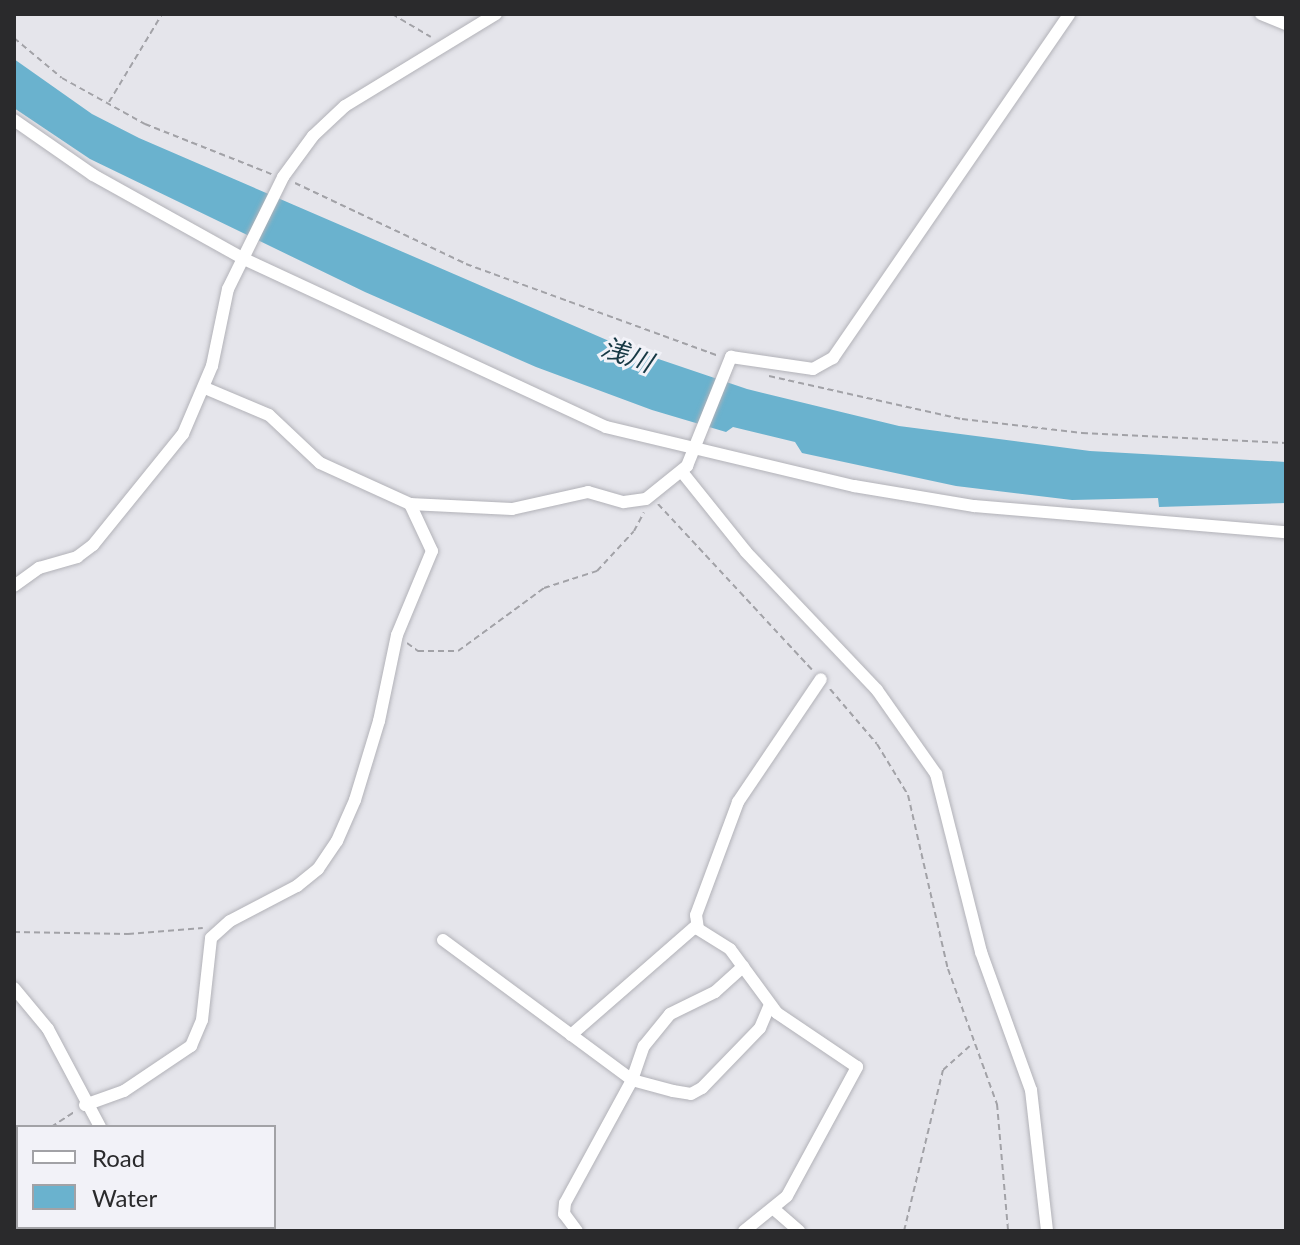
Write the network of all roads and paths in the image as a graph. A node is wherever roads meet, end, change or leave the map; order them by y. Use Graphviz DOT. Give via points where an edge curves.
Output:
graph roads {
  1 [pos="162,14"];
  2 [pos="392,14"];
  3 [pos="496,14"];
  4 [pos="1069,14"];
  5 [pos="1261,14"];
  6 [pos="1286,24"];
  7 [pos="14,38"];
  8 [pos="446,46"];
  9 [pos="108,103"];
  10 [pos="14,120"];
  11 [pos="281,182"];
  12 [pos="243,254"];
  13 [pos="727,365"];
  14 [pos="759,372"];
  15 [pos="205,388"];
  16 [pos="695,443"];
  17 [pos="1286,443"];
  18 [pos="682,472"];
  19 [pos="648,498"];
  20 [pos="410,504"];
  21 [pos="1286,532"];
  22 [pos="14,586"];
  23 [pos="397,635"];
  24 [pos="821,679"];
  25 [pos="696,926"];
  26 [pos="14,932"];
  27 [pos="211,938"];
  28 [pos="443,940"];
  29 [pos="743,967"];
  30 [pos="14,988"];
  31 [pos="770,1005"];
  32 [pos="571,1035"];
  33 [pos="972,1045"];
  34 [pos="632,1080"];
  35 [pos="85,1105"];
  36 [pos="54,1125"];
  37 [pos="99,1125"];
  38 [pos="775,1210"];
  39 [pos="577,1231"];
  40 [pos="744,1231"];
  41 [pos="799,1231"];
  42 [pos="904,1231"];
  43 [pos="1008,1231"];
  44 [pos="1047,1231"];
  1 -- 9 [label="path"];
  2 -- 8 [label="path"];
  3 -- 8 [label="street"];
  4 -- 13 [label="street" via="833,358 813,369 735,356"];
  5 -- 6 [label="street"];
  7 -- 9 [label="path" via="62,78"];
  8 -- 11 [label="street" via="345,106 313,136"];
  9 -- 11 [label="path"];
  10 -- 12 [label="street" via="93,175"];
  11 -- 12 [label="street"];
  11 -- 13 [label="path" via="466,264"];
  12 -- 15 [label="street" via="221,315"];
  12 -- 16 [label="street" via="606,427"];
  13 -- 16 [label="street"];
  14 -- 17 [label="path" via="805,387 962,419 1082,433"];
  15 -- 20 [label="street" via="269,415 320,463"];
  15 -- 22 [label="street" via="174,446 93,545 77,557 39,568"];
  16 -- 18 [label="street"];
  16 -- 21 [label="street" via="854,486 974,506"];
  18 -- 19 [label="street"];
  18 -- 44 [label="street" via="746,552 867,678 936,774 981,952 1031,1090"];
  19 -- 20 [label="street" via="624,502 588,492 512,509"];
  19 -- 23 [label="path" via="634,531 607,564 544,588 458,651 418,651"];
  19 -- 24 [label="path"];
  20 -- 23 [label="street" via="432,551"];
  23 -- 27 [label="street" via="379,721 337,841 318,869 297,886 230,921"];
  24 -- 25 [label="street" via="738,802"];
  24 -- 33 [label="path" via="877,744 908,795 948,969"];
  25 -- 29 [label="street" via="721,939"];
  25 -- 32 [label="street"];
  26 -- 27 [label="path" via="128,934 191,926 202,927"];
  27 -- 35 [label="street" via="202,1020 191,1046 146,1078"];
  28 -- 32 [label="street"];
  29 -- 31 [label="street"];
  29 -- 34 [label="street" via="715,992 670,1014 644,1046"];
  30 -- 35 [label="street" via="48,1029"];
  31 -- 34 [label="street" via="760,1028 691,1094"];
  31 -- 38 [label="street" via="857,1067 809,1161"];
  32 -- 34 [label="street"];
  33 -- 42 [label="path" via="943,1070"];
  33 -- 43 [label="path" via="1003,1132"];
  34 -- 39 [label="street" via="565,1203 564,1214"];
  35 -- 36 [label="path"];
  35 -- 37 [label="street"];
  38 -- 40 [label="street"];
  38 -- 41 [label="street"];
}
